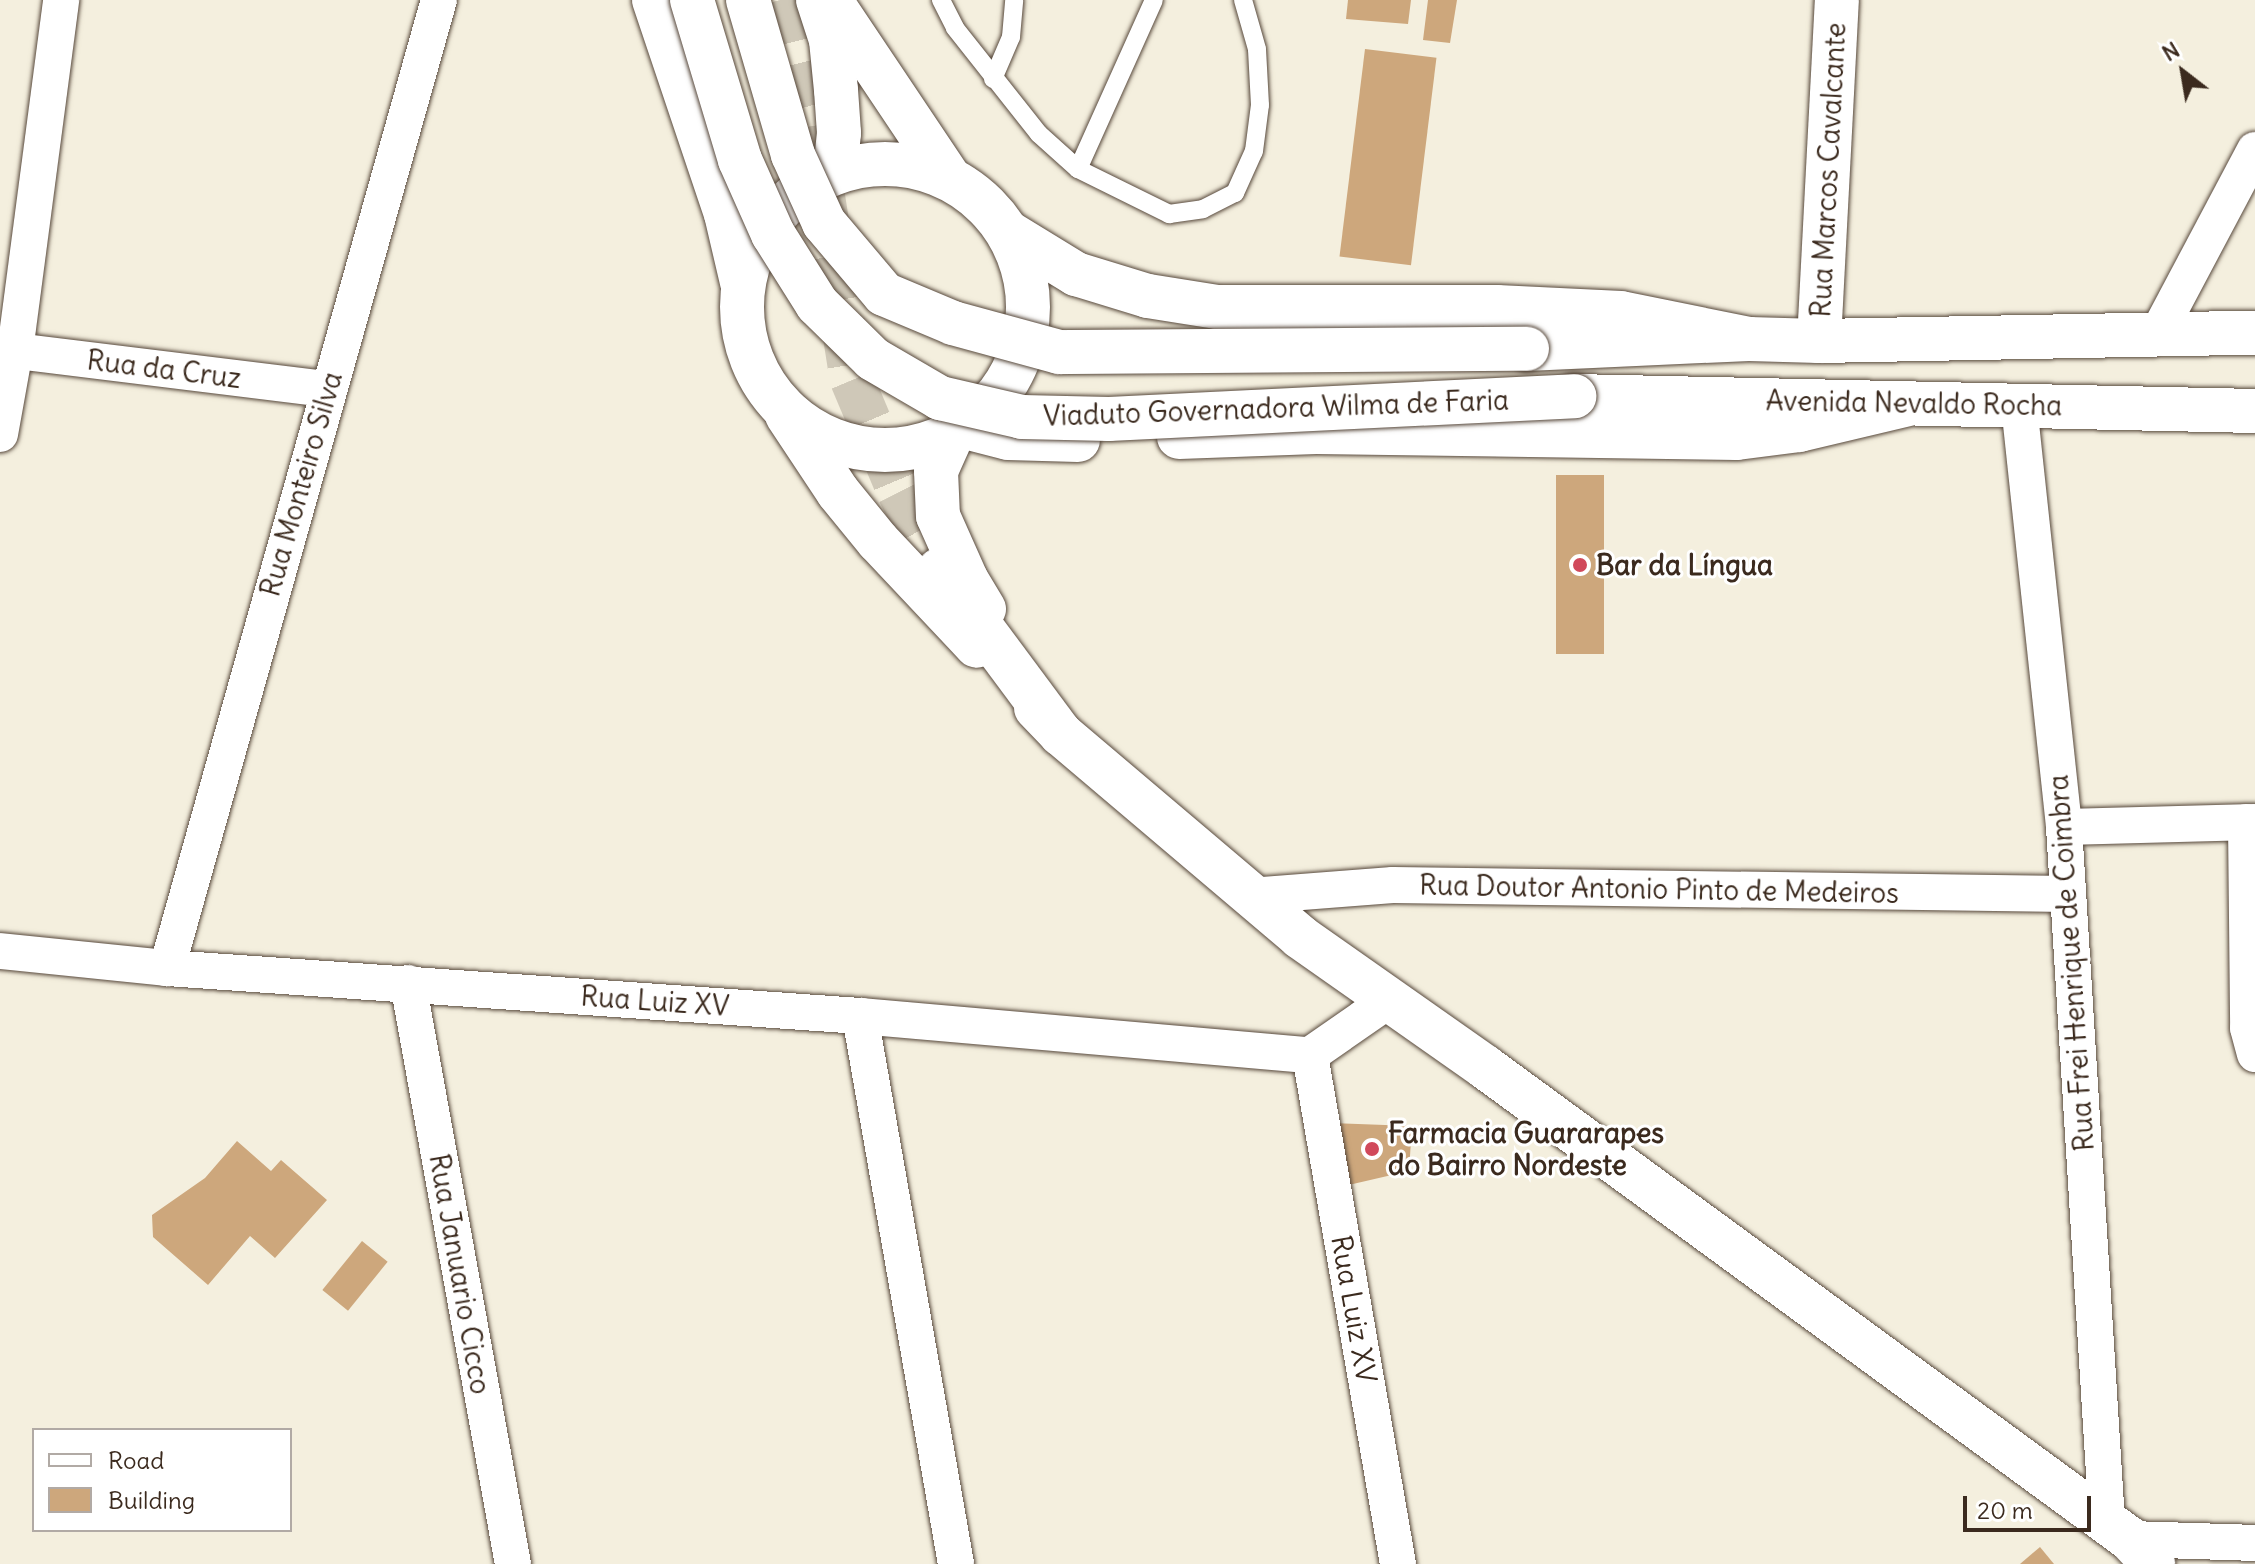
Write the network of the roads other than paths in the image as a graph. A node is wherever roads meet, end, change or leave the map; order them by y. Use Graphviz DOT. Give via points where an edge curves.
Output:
graph roads {
  1 [pos="61,0"];
  2 [pos="439,0"];
  3 [pos="654,0"];
  4 [pos="692,0"];
  5 [pos="748,0"];
  6 [pos="818,0"];
  7 [pos="830,0"];
  8 [pos="941,0"];
  9 [pos="1014,0"];
  10 [pos="1154,0"];
  11 [pos="1243,0"];
  12 [pos="1837,0"];
  13 [pos="993,79"];
  14 [pos="2255,150"];
  15 [pos="1078,169"];
  16 [pos="835,172"];
  17 [pos="949,178"];
  18 [pos="1009,233"];
  19 [pos="742,282"];
  20 [pos="2158,333"];
  21 [pos="2255,333"];
  22 [pos="1749,339"];
  23 [pos="1819,341"];
  24 [pos="8,350"];
  25 [pos="327,389"];
  26 [pos="1574,396"];
  27 [pos="1909,404"];
  28 [pos="2019,405"];
  29 [pos="2255,411"];
  30 [pos="787,415"];
  31 [pos="959,431"];
  32 [pos="0,434"];
  33 [pos="939,570"];
  34 [pos="1061,734"];
  35 [pos="2251,822"];
  36 [pos="2064,827"];
  37 [pos="2068,894"];
  38 [pos="1250,896"];
  39 [pos="0,951"];
  40 [pos="167,968"];
  41 [pos="408,983"];
  42 [pos="1389,1000"];
  43 [pos="860,1016"];
  44 [pos="2255,1054"];
  45 [pos="1310,1055"];
  46 [pos="2130,1541"];
  47 [pos="2255,1543"];
  48 [pos="513,1564"];
  49 [pos="956,1564"];
  50 [pos="1398,1564"];
  1 -- 24 [label="street"];
  2 -- 25 [label="street, Rua Monteiro Silva"];
  3 -- 19 [label="main road" via="726,214"];
  4 -- 26 [label="main road, Viaduto Governadora Wilma de Faria, bridge" via="740,160 773,234 817,304 873,359 940,398 1022,417 1109,419"];
  5 -- 22 [label="main road, Viaduto Governadora Wilma de Faria, bridge" via="799,169 824,223 884,294 953,323 1059,352 1527,349"];
  6 -- 16 [label="main road" via="831,40 835,77"];
  7 -- 17 [label="main road"];
  8 -- 13 [label="lane"];
  9 -- 13 [label="lane" via="1011,37"];
  10 -- 15 [label="lane"];
  11 -- 15 [label="lane" via="1257,49 1260,105 1254,151 1235,193 1203,209 1169,214"];
  12 -- 23 [label="main road, Rua Marcos Cavalcante"];
  13 -- 15 [label="lane" via="1039,134"];
  14 -- 20 [label="street"];
  16 -- 17 [label="main road" via="873,164 912,166"];
  16 -- 19 [label="main road" via="777,212 758,238"];
  17 -- 18 [label="main road" via="982,199"];
  18 -- 22 [label="main road" via="1076,274 1148,296 1217,307 1497,307 1621,313"];
  18 -- 31 [label="main road" via="1025,273 1029,317 1019,359 997,397"];
  19 -- 30 [label="main road" via="742,335 750,360"];
  20 -- 21 [label="main road"];
  20 -- 23 [label="main road"];
  22 -- 23 [label="main road"];
  24 -- 25 [label="street, Rua da Cruz"];
  24 -- 32 [label="street"];
  25 -- 40 [label="street, Rua Monteiro Silva"];
  26 -- 27 [label="main road, Avenida Nevaldo Rocha"];
  27 -- 28 [label="main road, Avenida Nevaldo Rocha"];
  27 -- 31 [label="main road" via="1799,430 1737,438 1316,432 1082,440"];
  28 -- 29 [label="main road, Avenida Nevaldo Rocha"];
  28 -- 36 [label="street, Rua Frei Henrique de Coimbra"];
  30 -- 31 [label="main road" via="837,444 896,451"];
  30 -- 34 [label="main road" via="878,541"];
  31 -- 34 [label="main road" via="936,471 938,516 966,579"];
  33 -- 34 [label="main road"];
  34 -- 38 [label="main road"];
  35 -- 36 [label="street"];
  35 -- 44 [label="street" via="2248,1028"];
  36 -- 37 [label="street, Rua Frei Henrique de Coimbra"];
  37 -- 38 [label="street, Rua Doutor Antonio Pinto de Medeiros" via="1393,885"];
  37 -- 46 [label="street, Rua Frei Henrique de Coimbra"];
  38 -- 42 [label="main road"];
  39 -- 40 [label="street, Rua Luiz XV"];
  40 -- 41 [label="street, Rua Luiz XV"];
  41 -- 43 [label="street, Rua Luiz XV"];
  41 -- 48 [label="street, Rua Januario Cicco"];
  42 -- 45 [label="street"];
  42 -- 46 [label="main road"];
  43 -- 45 [label="street, Rua Luiz XV"];
  43 -- 49 [label="street"];
  45 -- 50 [label="street, Rua Luiz XV"];
  46 -- 47 [label="street"];
}
